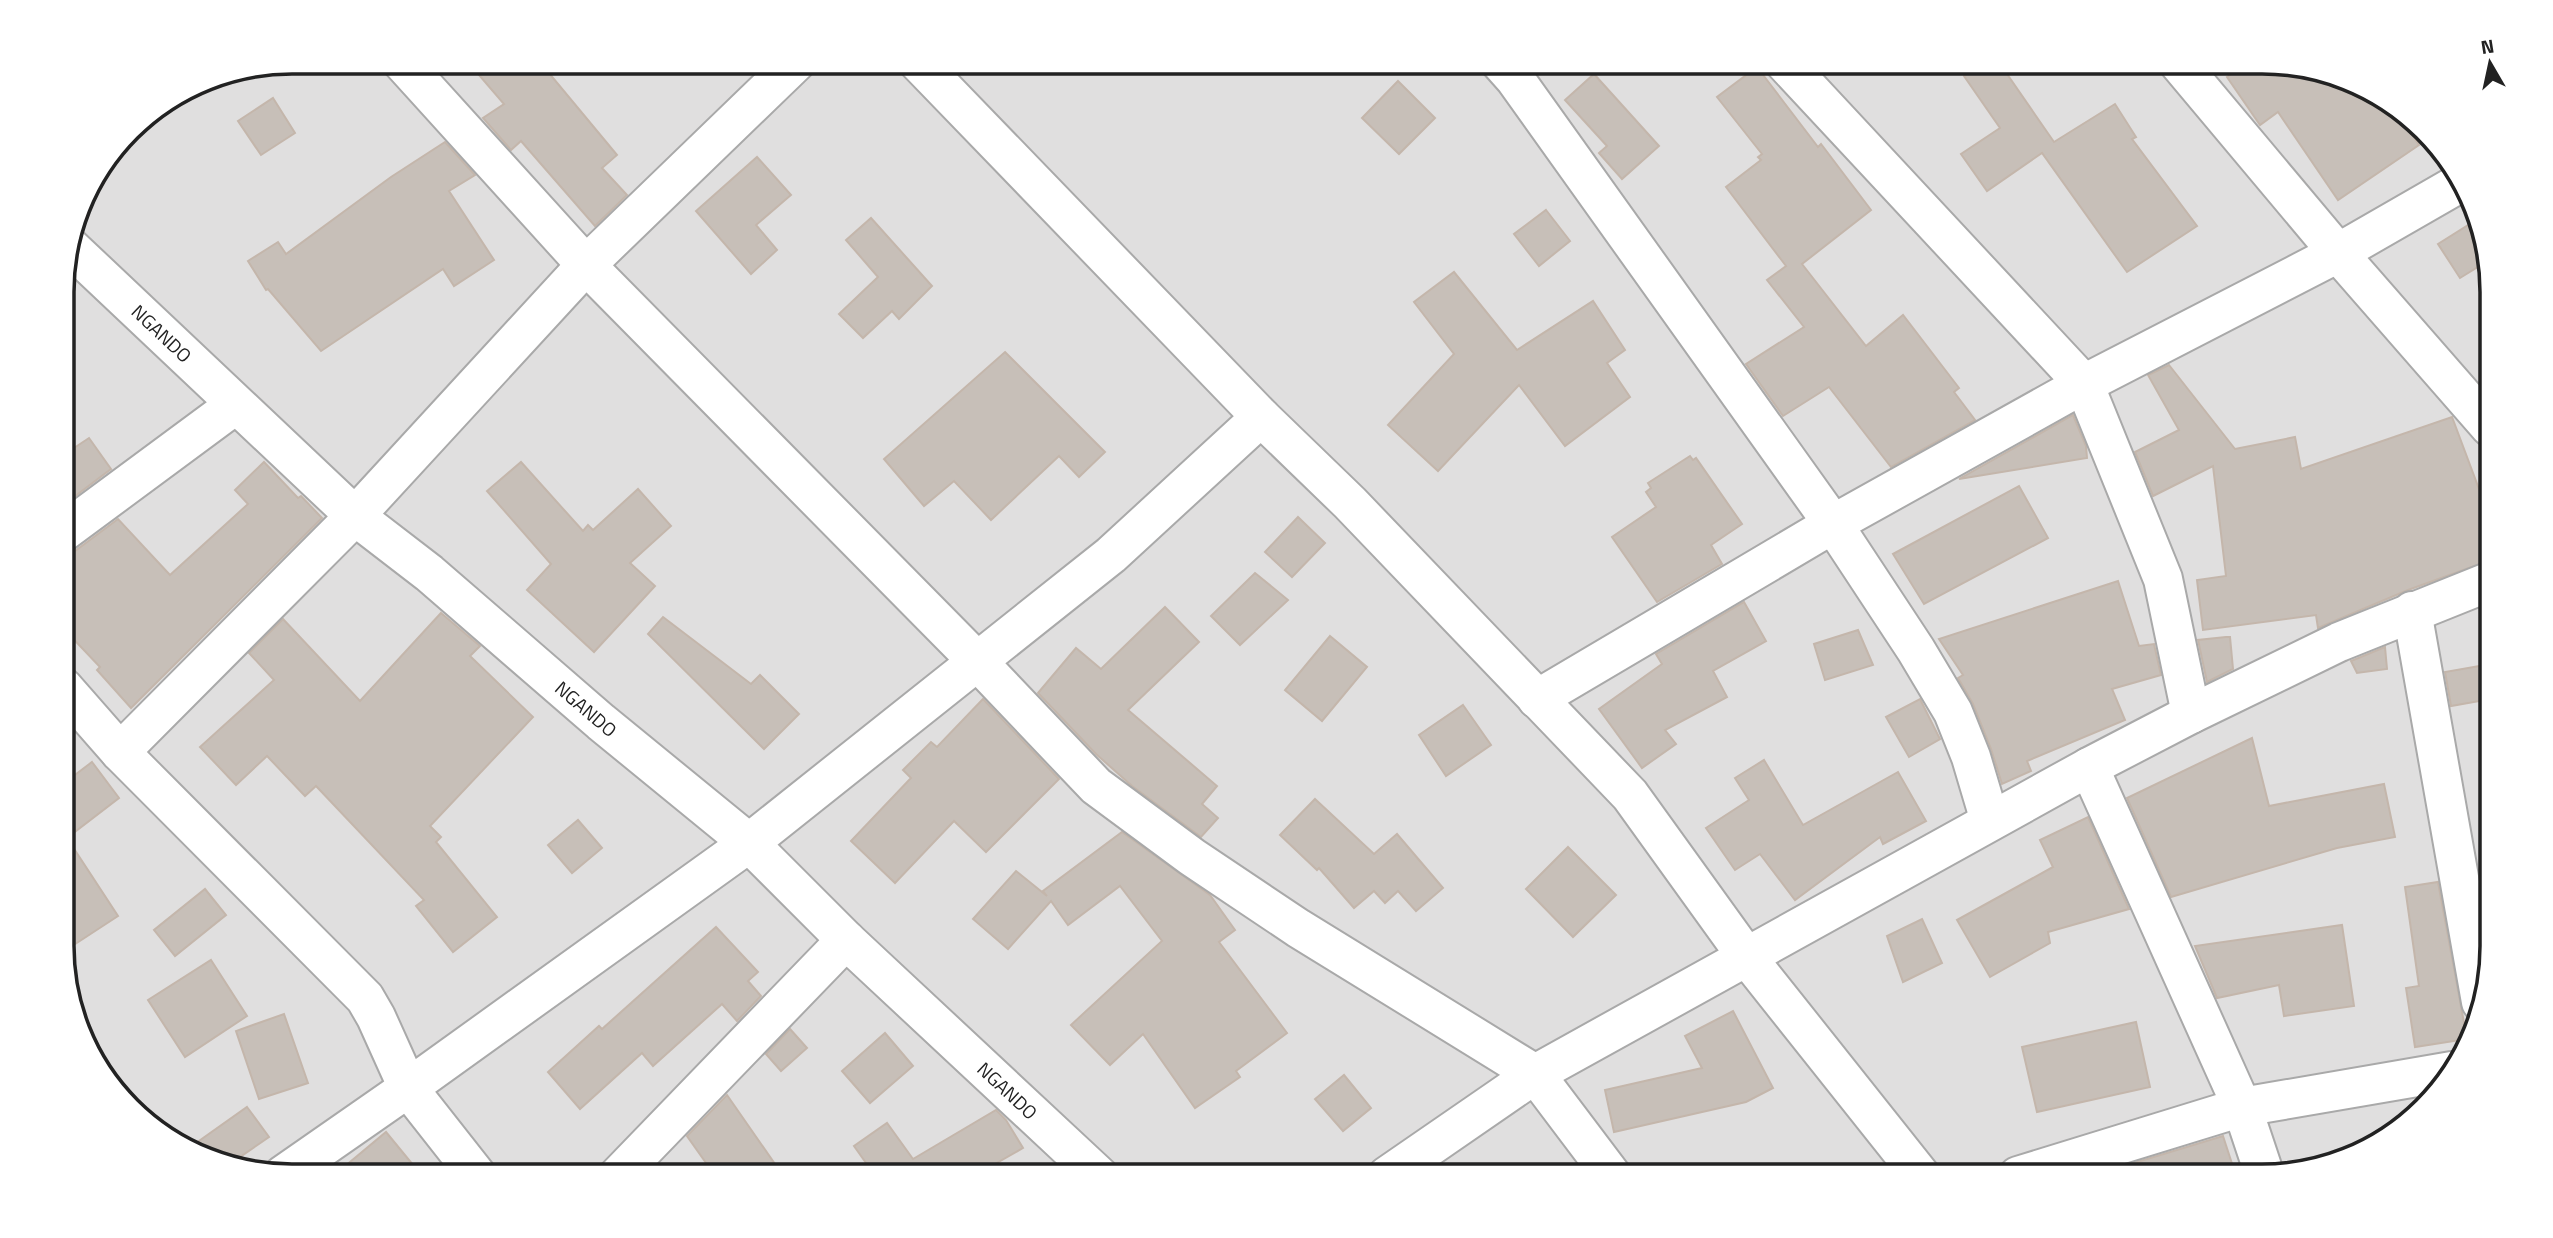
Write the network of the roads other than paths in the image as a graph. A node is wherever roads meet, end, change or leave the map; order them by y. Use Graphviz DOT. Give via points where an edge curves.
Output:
graph roads {
  1 [pos="413,74"];
  2 [pos="784,74"];
  3 [pos="930,74"];
  4 [pos="1510,74"];
  5 [pos="1795,74"];
  6 [pos="2187,74"];
  7 [pos="2452,187"];
  8 [pos="2338,253"];
  9 [pos="77,254"];
  10 [pos="586,265"];
  11 [pos="2084,384"];
  12 [pos="235,405"];
  13 [pos="2480,416"];
  14 [pos="1262,417"];
  15 [pos="355,516"];
  16 [pos="74,524"];
  17 [pos="1833,524"];
  18 [pos="2480,585"];
  19 [pos="2412,611"];
  20 [pos="977,661"];
  21 [pos="1536,699"];
  22 [pos="74,700"];
  23 [pos="2191,714"];
  24 [pos="120,752"];
  25 [pos="2089,767"];
  26 [pos="1990,821"];
  27 [pos="748,843"];
  28 [pos="846,940"];
  29 [pos="1746,956"];
  30 [pos="2477,977"];
  31 [pos="2438,1073"];
  32 [pos="1535,1074"];
  33 [pos="408,1088"];
  34 [pos="2242,1107"];
  35 [pos="298,1164"];
  36 [pos="468,1164"];
  37 [pos="630,1164"];
  38 [pos="1086,1164"];
  39 [pos="1406,1164"];
  40 [pos="1603,1164"];
  41 [pos="1911,1164"];
  42 [pos="2057,1164"];
  43 [pos="2261,1164"];
  1 -- 10 [label="street"];
  2 -- 10 [label="street"];
  3 -- 14 [label="street"];
  4 -- 17 [label="street"];
  5 -- 11 [label="street"];
  6 -- 8 [label="street"];
  7 -- 8 [label="street"];
  8 -- 11 [label="street"];
  8 -- 13 [label="street"];
  9 -- 12 [label="street, NGANDO"];
  10 -- 15 [label="street"];
  10 -- 20 [label="street"];
  11 -- 17 [label="street"];
  11 -- 23 [label="street" via="2163,579"];
  12 -- 15 [label="street, NGANDO"];
  12 -- 16 [label="street"];
  14 -- 20 [label="street" via="1111,555"];
  14 -- 21 [label="street"];
  15 -- 24 [label="street"];
  15 -- 27 [label="street, NGANDO" via="429,573"];
  17 -- 21 [label="street"];
  17 -- 26 [label="street" via="1953,712"];
  18 -- 19 [label="street"];
  19 -- 23 [label="street"];
  19 -- 30 [label="street"];
  20 -- 27 [label="street"];
  20 -- 32 [label="street" via="1096,786 1298,928"];
  21 -- 29 [label="street" via="1630,795"];
  22 -- 24 [label="street"];
  23 -- 25 [label="street"];
  24 -- 33 [label="street" via="365,998"];
  25 -- 26 [label="street"];
  25 -- 34 [label="street"];
  26 -- 29 [label="street"];
  27 -- 28 [label="street, NGANDO"];
  27 -- 33 [label="street"];
  28 -- 37 [label="street"];
  28 -- 38 [label="street, NGANDO"];
  29 -- 32 [label="street"];
  29 -- 41 [label="street"];
  31 -- 34 [label="street"];
  32 -- 39 [label="street"];
  32 -- 40 [label="street"];
  33 -- 35 [label="street"];
  33 -- 36 [label="street"];
  34 -- 42 [label="street"];
  34 -- 43 [label="street"];
}
